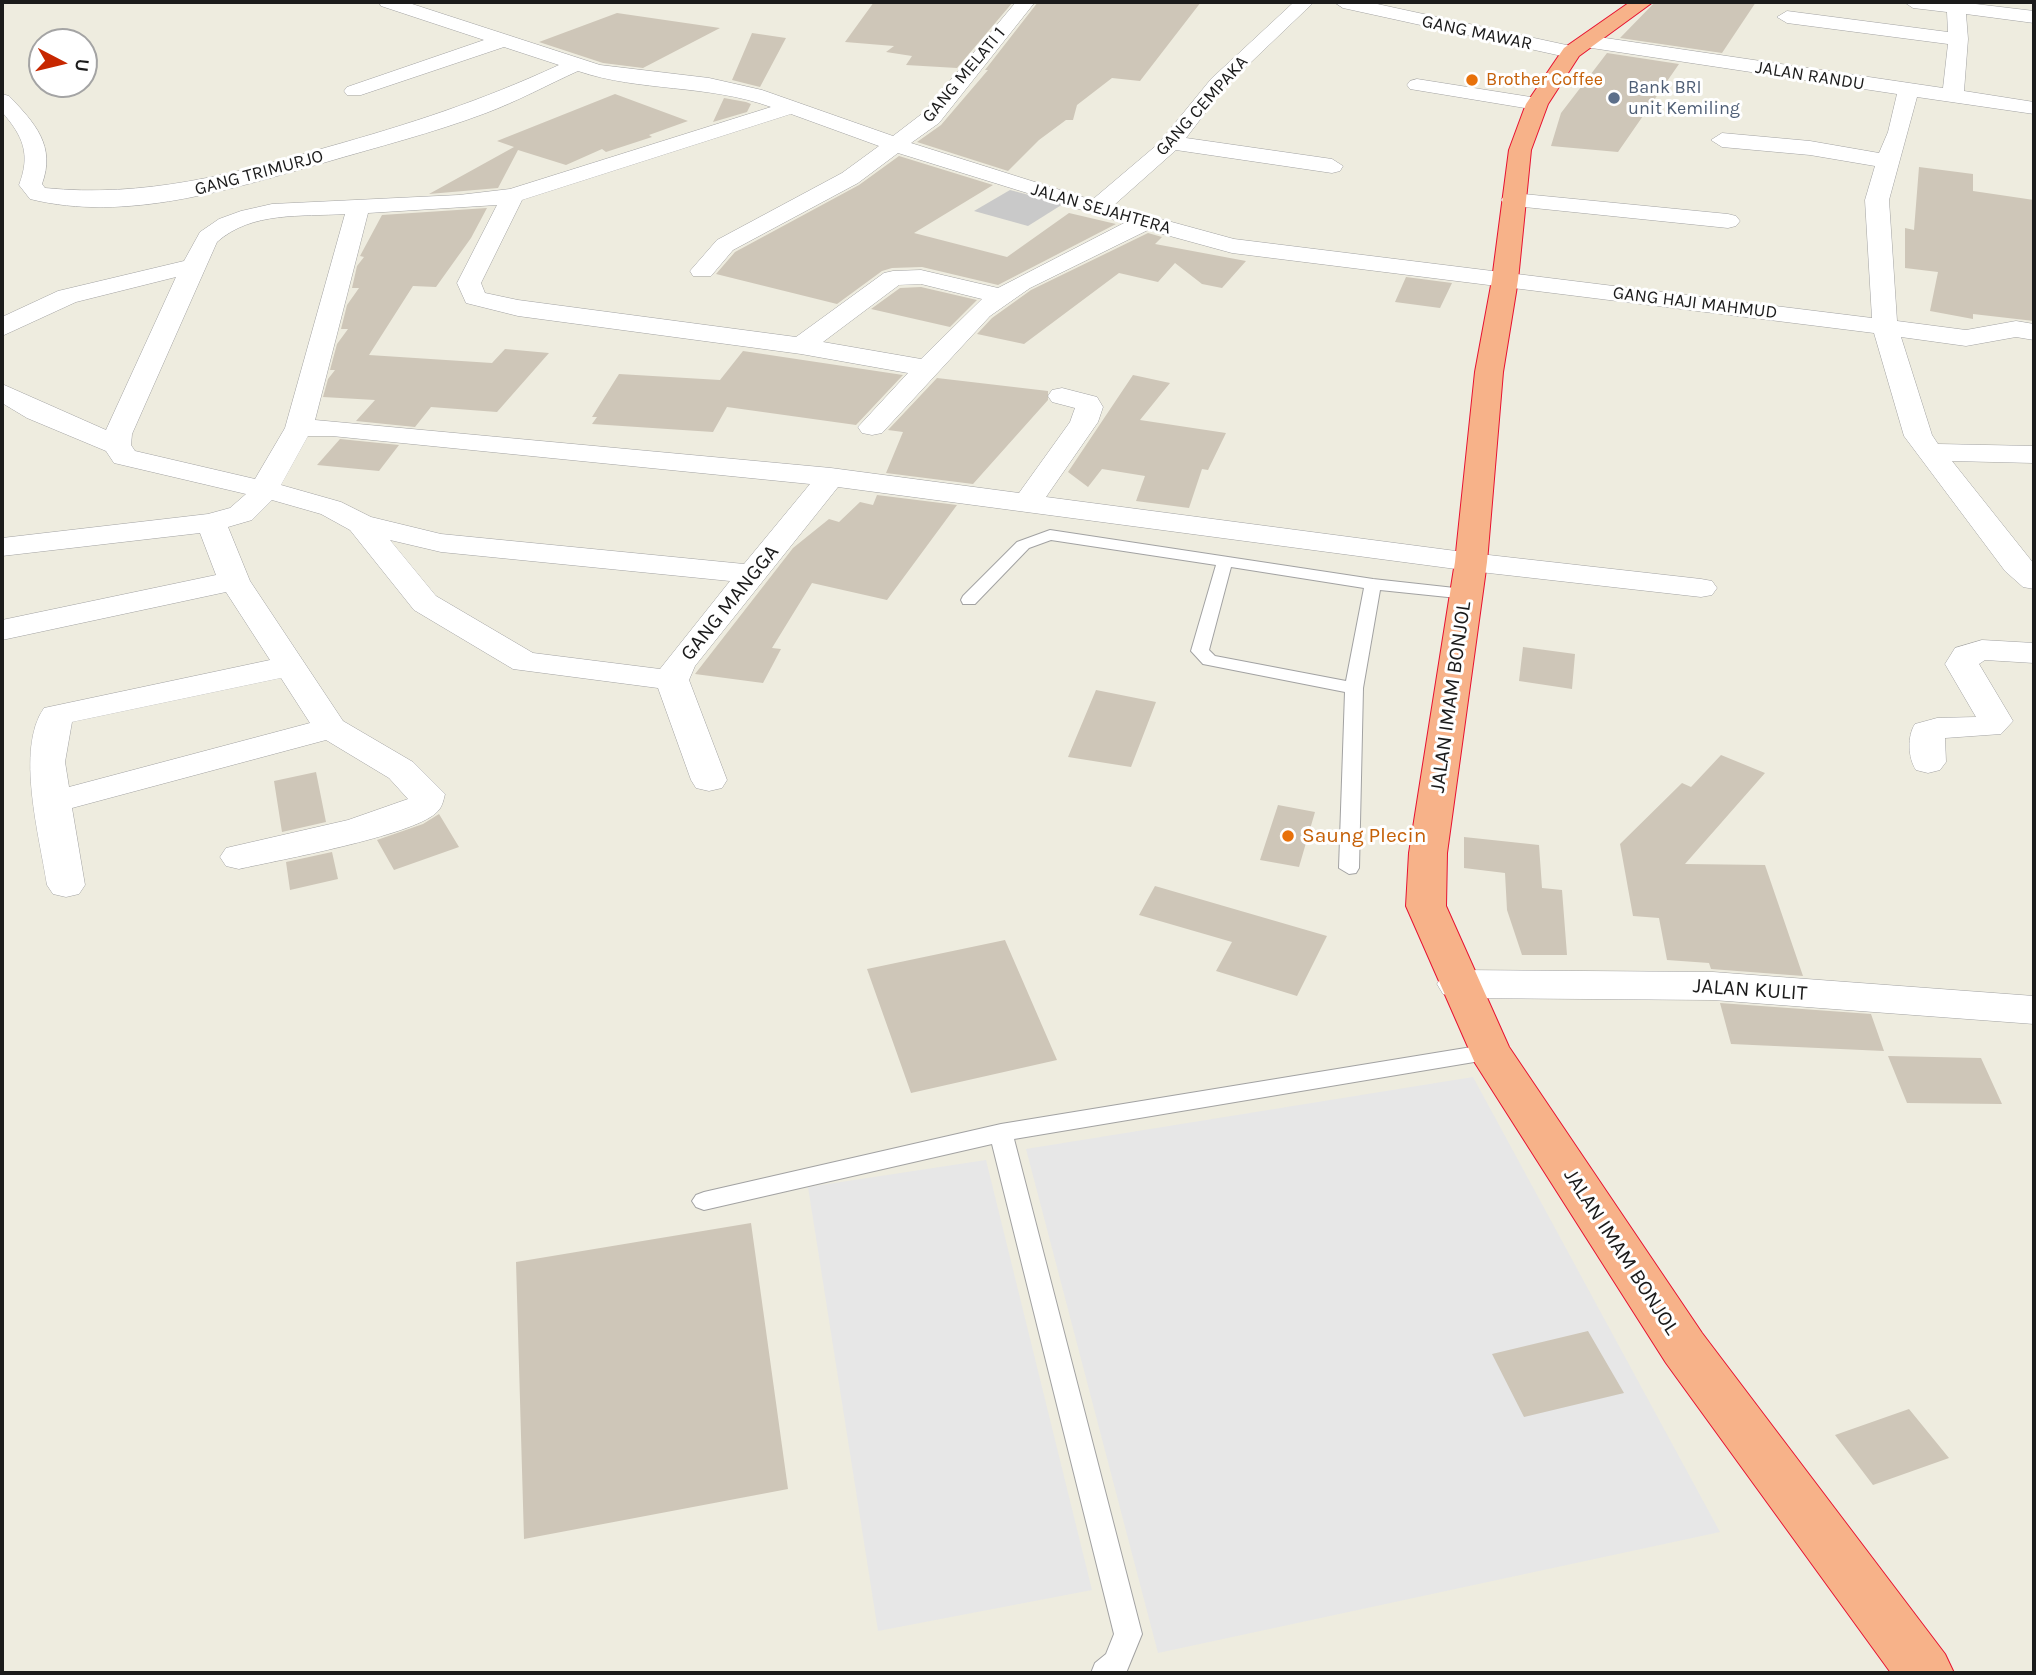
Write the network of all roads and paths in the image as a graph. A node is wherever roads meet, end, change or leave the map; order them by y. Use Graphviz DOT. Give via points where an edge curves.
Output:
graph roads {
  1 [pos="388,2"];
  2 [pos="1026,2"];
  3 [pos="1305,2"];
  4 [pos="1643,2"];
  5 [pos="1913,2"];
  6 [pos="1352,3"];
  7 [pos="1956,7"];
  8 [pos="1787,17"];
  9 [pos="2034,17"];
  10 [pos="1958,39"];
  11 [pos="505,40"];
  12 [pos="1578,46"];
  13 [pos="576,65"];
  14 [pos="1417,85"];
  15 [pos="354,91"];
  16 [pos="1908,91"];
  17 [pos="1954,96"];
  18 [pos="2,100"];
  19 [pos="1537,104"];
  20 [pos="791,107"];
  21 [pos="2034,108"];
  22 [pos="1722,140"];
  23 [pos="1172,143"];
  24 [pos="898,145"];
  25 [pos="1887,161"];
  26 [pos="1332,166"];
  27 [pos="513,196"];
  28 [pos="1513,200"];
  29 [pos="1097,208"];
  30 [pos="358,209"];
  31 [pos="1728,221"];
  32 [pos="1145,222"];
  33 [pos="194,266"];
  34 [pos="702,271"];
  35 [pos="1505,280"];
  36 [pos="1001,296"];
  37 [pos="1885,327"];
  38 [pos="2,328"];
  39 [pos="2034,332"];
  40 [pos="801,346"];
  41 [pos="926,368"];
  42 [pos="2,392"];
  43 [pos="1062,396"];
  44 [pos="872,427"];
  45 [pos="299,428"];
  46 [pos="117,445"];
  47 [pos="1930,452"];
  48 [pos="2034,454"];
  49 [pos="831,477"];
  50 [pos="266,490"];
  51 [pos="1026,505"];
  52 [pos="211,523"];
  53 [pos="361,524"];
  54 [pos="2,547"];
  55 [pos="1225,560"];
  56 [pos="2028,569"];
  57 [pos="752,574"];
  58 [pos="1469,578"];
  59 [pos="234,581"];
  60 [pos="1373,584"];
  61 [pos="1702,588"];
  62 [pos="969,600"];
  63 [pos="2,630"];
  64 [pos="2034,653"];
  65 [pos="290,666"];
  66 [pos="672,680"];
  67 [pos="1354,688"];
  68 [pos="331,728"];
  69 [pos="1928,762"];
  70 [pos="709,780"];
  71 [pos="53,802"];
  72 [pos="239,857"];
  73 [pos="1349,868"];
  74 [pos="66,885"];
  75 [pos="1457,984"];
  76 [pos="1989,1007"];
  77 [pos="2034,1010"];
  78 [pos="2034,1035"];
  79 [pos="1490,1052"];
  80 [pos="1001,1133"];
  81 [pos="704,1201"];
  82 [pos="1105,1673"];
  83 [pos="1925,1673"];
  1 -- 11 [label="street, JALAN SEJAHTERA"];
  2 -- 24 [label="street, GANG MELATI 1" via="938,110"];
  3 -- 23 [label="street, GANG CEMPAKA" via="1218,83"];
  4 -- 12 [label="highway, JALAN IMAM BONJOL"];
  5 -- 7 [label="street"];
  6 -- 12 [label="street, GANG MAWAR"];
  7 -- 9 [label="street"];
  7 -- 10 [label="street"];
  8 -- 10 [label="street"];
  10 -- 17 [label="street"];
  11 -- 13 [label="street, JALAN SEJAHTERA"];
  11 -- 15 [label="street"];
  12 -- 16 [label="street, JALAN RANDU"];
  12 -- 19 [label="highway, JALAN IMAM BONJOL"];
  13 -- 18 [label="street, GANG TRIMURJO" via="499,101 384,139 208,189 154,198 77,200 38,194 30,185 40,166 35,141"];
  13 -- 20 [label="street, JALAN SEJAHTERA" via="622,77 709,84 755,93"];
  14 -- 19 [label="street"];
  16 -- 17 [label="street, JALAN RANDU"];
  16 -- 25 [label="street"];
  17 -- 21 [label="street, JALAN RANDU"];
  19 -- 28 [label="highway, JALAN IMAM BONJOL" via="1520,150"];
  20 -- 24 [label="street, JALAN SEJAHTERA"];
  20 -- 27 [label="street"];
  22 -- 25 [label="street"];
  23 -- 26 [label="street"];
  23 -- 29 [label="street, GANG CEMPAKA"];
  24 -- 29 [label="street, JALAN SEJAHTERA"];
  24 -- 34 [label="street, GANG MELATI 1" via="850,177 725,245"];
  25 -- 37 [label="street" via="1877,200"];
  27 -- 30 [label="street"];
  27 -- 40 [label="street" via="469,283 475,298"];
  28 -- 31 [label="street"];
  28 -- 35 [label="highway, JALAN IMAM BONJOL"];
  29 -- 32 [label="street, JALAN SEJAHTERA"];
  30 -- 33 [label="street" via="255,214 224,225 202,241"];
  30 -- 45 [label="street"];
  32 -- 35 [label="street, JALAN SEJAHTERA" via="1232,246"];
  32 -- 36 [label="street" via="1055,264"];
  33 -- 38 [label="street" via="55,301 17,316"];
  33 -- 46 [label="street"];
  35 -- 37 [label="street, GANG HAJI MAHMUD"];
  35 -- 58 [label="highway, JALAN IMAM BONJOL" via="1489,372"];
  36 -- 40 [label="street" via="921,277 893,278"];
  36 -- 41 [label="street"];
  37 -- 39 [label="street, GANG HAJI MAHMUD" via="1966,338 2017,329"];
  37 -- 47 [label="street" via="1912,425"];
  40 -- 41 [label="street"];
  41 -- 44 [label="street"];
  42 -- 46 [label="street" via="37,412"];
  43 -- 51 [label="street" via="1089,407 1084,422"];
  45 -- 49 [label="street" via="380,431"];
  45 -- 50 [label="street"];
  46 -- 50 [label="street" via="124,457"];
  47 -- 48 [label="street"];
  47 -- 56 [label="street"];
  49 -- 51 [label="street"];
  49 -- 57 [label="street, GANG MANGGA"];
  50 -- 52 [label="street" via="241,514"];
  50 -- 53 [label="street" via="331,508"];
  51 -- 58 [label="street"];
  52 -- 54 [label="street"];
  52 -- 59 [label="street"];
  53 -- 57 [label="street" via="441,542"];
  53 -- 66 [label="street" via="425,603 525,662"];
  55 -- 60 [label="lane"];
  55 -- 62 [label="lane" via="1050,535 1023,545"];
  55 -- 67 [label="lane" via="1200,651 1209,660"];
  57 -- 66 [label="street, GANG MANGGA" via="678,664"];
  58 -- 60 [label="lane"];
  58 -- 61 [label="street"];
  58 -- 75 [label="highway, JALAN IMAM BONJOL" via="1428,853 1426,906"];
  59 -- 63 [label="street"];
  59 -- 65 [label="street"];
  60 -- 67 [label="lane"];
  64 -- 69 [label="street" via="1982,650 1967,655 1962,664 1996,721 1989,727 1927,731"];
  65 -- 68 [label="street"];
  65 -- 71 [label="street" via="56,715 47,762"];
  66 -- 70 [label="street, GANG MANGGA"];
  67 -- 73 [label="lane"];
  68 -- 71 [label="street"];
  68 -- 72 [label="street" via="401,771 427,794 425,804 414,812 355,830"];
  71 -- 74 [label="street"];
  75 -- 76 [label="street, JALAN KULIT" via="1713,986"];
  75 -- 79 [label="highway, JALAN IMAM BONJOL"];
  76 -- 77 [label="street"];
  76 -- 78 [label="street, JALAN KULIT"];
  79 -- 80 [label="lane"];
  79 -- 83 [label="highway, JALAN IMAM BONJOL" via="1684,1348"];
  80 -- 81 [label="lane"];
  80 -- 82 [label="lane" via="1128,1634 1117,1663"];
}
